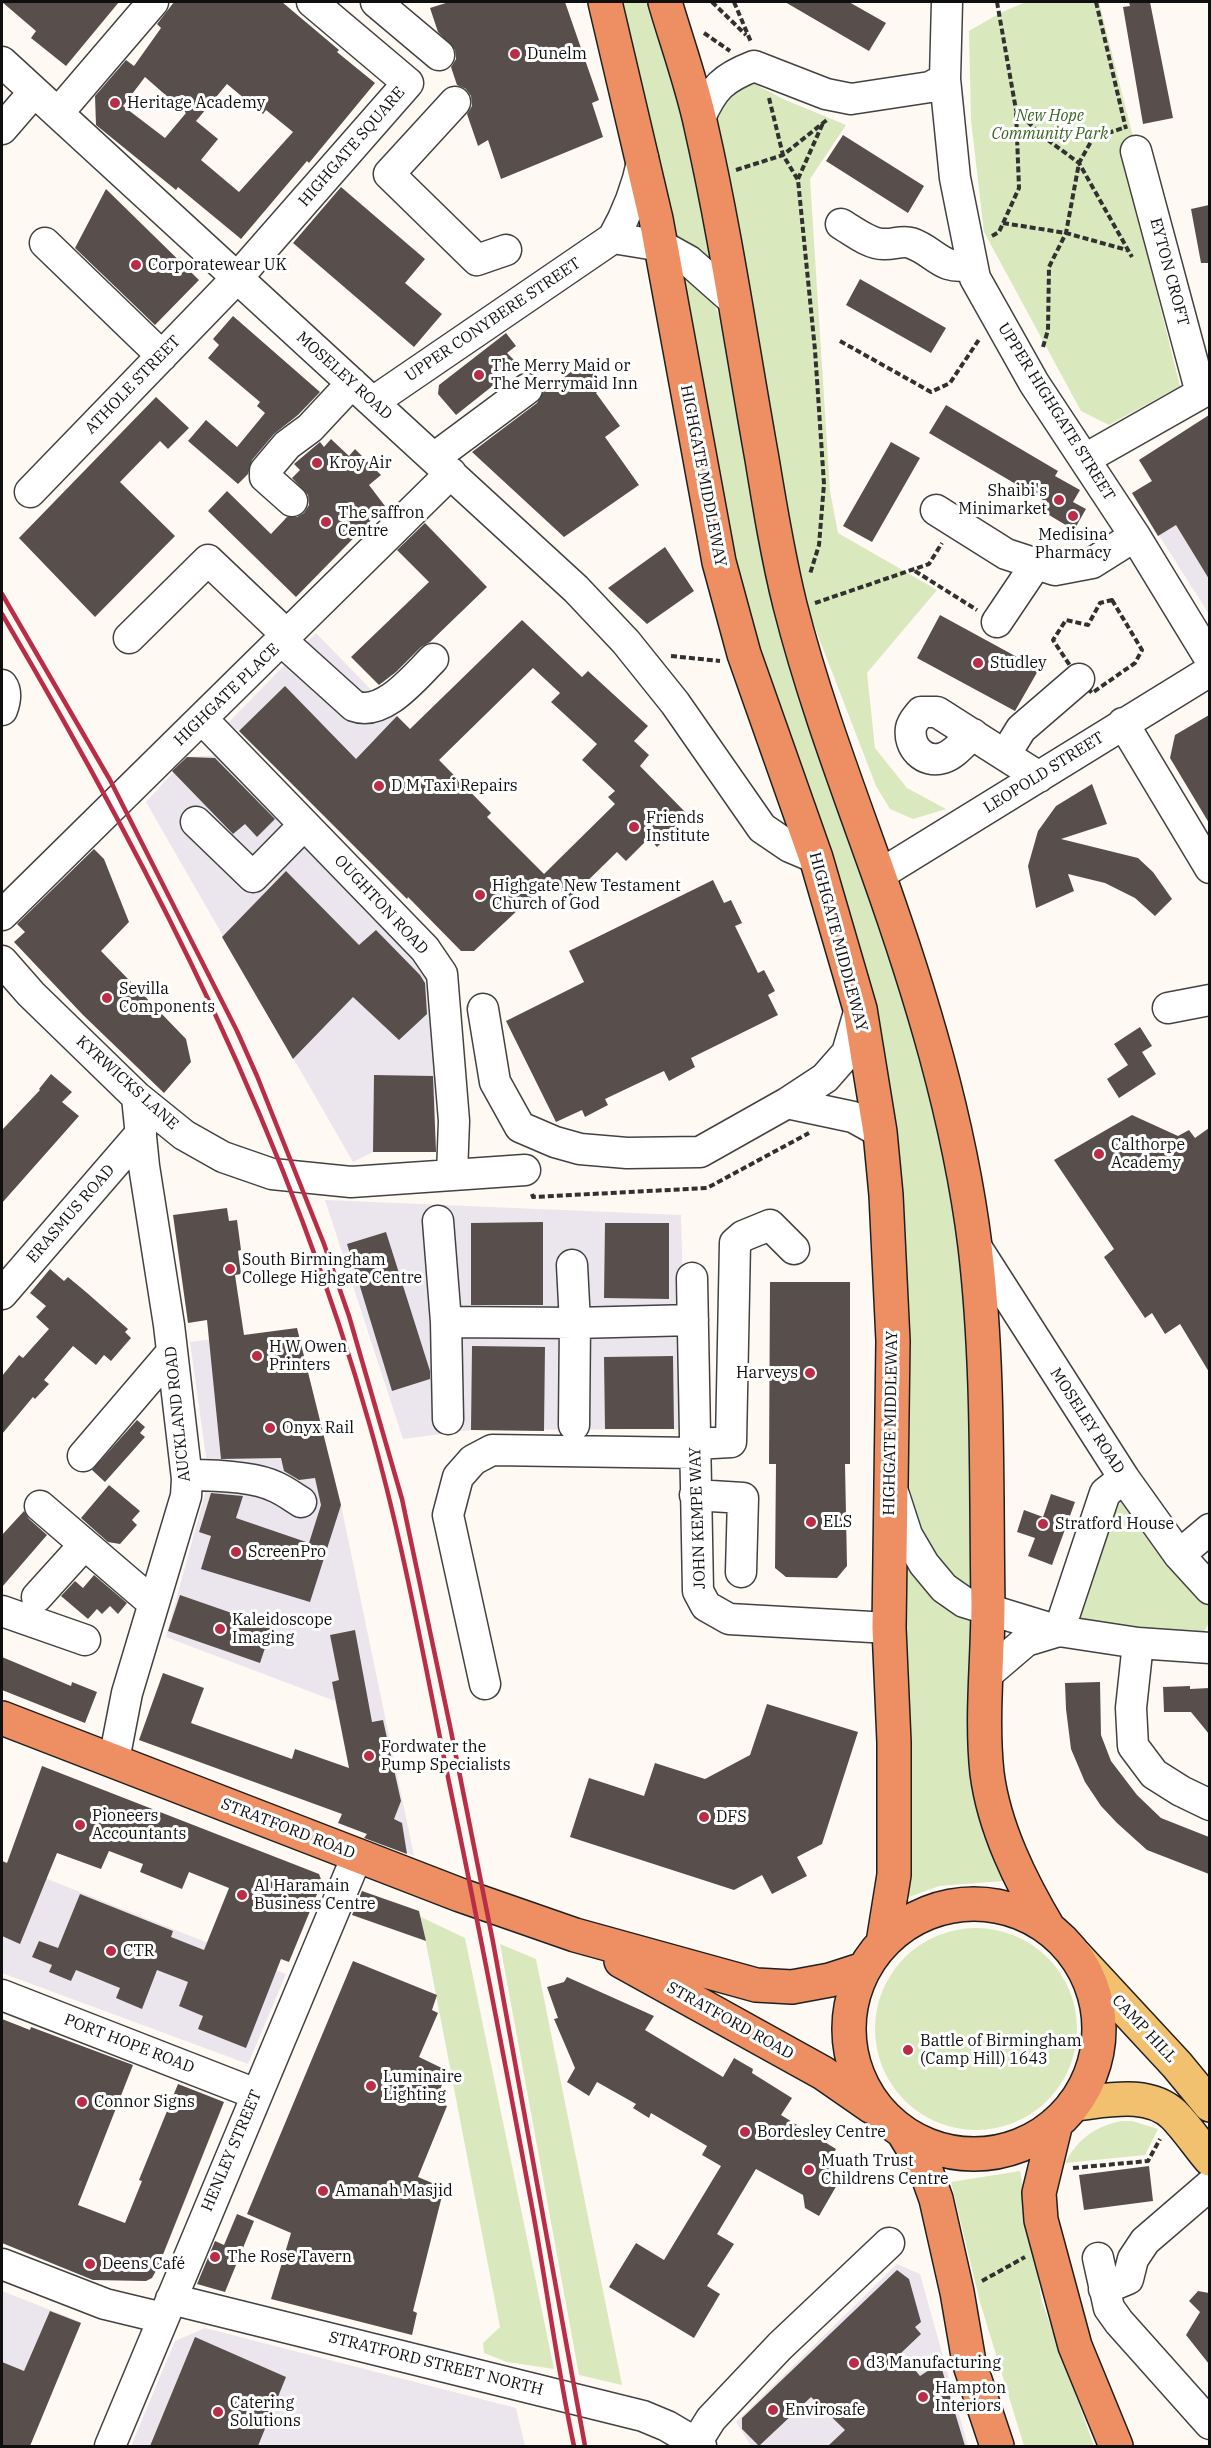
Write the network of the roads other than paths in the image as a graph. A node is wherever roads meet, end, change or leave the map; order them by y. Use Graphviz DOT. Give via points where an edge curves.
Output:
graph roads {
  1 [pos="153,2"];
  2 [pos="312,2"];
  3 [pos="376,2"];
  4 [pos="605,2"];
  5 [pos="665,2"];
  6 [pos="947,2"];
  7 [pos="439,55"];
  8 [pos="2,62"];
  9 [pos="945,79"];
  10 [pos="34,92"];
  11 [pos="455,102"];
  12 [pos="58,113"];
  13 [pos="700,118"];
  14 [pos="2,129"];
  15 [pos="1130,139"];
  16 [pos="643,158"];
  17 [pos="841,225"];
  18 [pos="613,238"];
  19 [pos="45,243"];
  20 [pos="662,246"];
  21 [pos="506,250"];
  22 [pos="970,256"];
  23 [pos="237,278"];
  24 [pos="669,294"];
  25 [pos="733,300"];
  26 [pos="162,356"];
  27 [pos="527,389"];
  28 [pos="1205,390"];
  29 [pos="362,393"];
  30 [pos="1085,459"];
  31 [pos="443,466"];
  32 [pos="30,492"];
  33 [pos="292,501"];
  34 [pos="945,516"];
  35 [pos="1135,536"];
  36 [pos="1036,564"];
  37 [pos="997,622"];
  38 [pos="129,638"];
  39 [pos="285,638"];
  40 [pos="433,659"];
  41 [pos="1209,659"];
  42 [pos="1209,671"];
  43 [pos="1079,679"];
  44 [pos="2,685"];
  45 [pos="2,710"];
  46 [pos="203,720"];
  47 [pos="1123,723"];
  48 [pos="973,734"];
  49 [pos="1005,755"];
  50 [pos="1039,777"];
  51 [pos="196,822"];
  52 [pos="304,825"];
  53 [pos="816,858"];
  54 [pos="1209,868"];
  55 [pos="879,875"];
  56 [pos="2,915"];
  57 [pos="2,961"];
  58 [pos="1209,999"];
  59 [pos="1168,1008"];
  60 [pos="483,1009"];
  61 [pos="860,1010"];
  62 [pos="137,1097"];
  63 [pos="787,1103"];
  64 [pos="880,1132"];
  65 [pos="141,1134"];
  66 [pos="525,1170"];
  67 [pos="452,1174"];
  68 [pos="438,1221"];
  69 [pos="975,1245"];
  70 [pos="794,1249"];
  71 [pos="572,1265"];
  72 [pos="2,1294"];
  73 [pos="734,1296"];
  74 [pos="693,1298"];
  75 [pos="446,1322"];
  76 [pos="575,1323"];
  77 [pos="172,1352"];
  78 [pos="448,1419"];
  79 [pos="574,1425"];
  80 [pos="695,1448"];
  81 [pos="83,1456"];
  82 [pos="187,1475"];
  83 [pos="1124,1478"];
  84 [pos="891,1485"];
  85 [pos="695,1495"];
  86 [pos="301,1502"];
  87 [pos="40,1506"];
  88 [pos="1209,1529"];
  89 [pos="84,1545"];
  90 [pos="1179,1555"];
  91 [pos="741,1572"];
  92 [pos="1209,1589"];
  93 [pos="37,1597"];
  94 [pos="153,1603"];
  95 [pos="988,1609"];
  96 [pos="2,1611"];
  97 [pos="889,1628"];
  98 [pos="1059,1631"];
  99 [pos="85,1640"];
  100 [pos="1138,1643"];
  101 [pos="1209,1648"];
  102 [pos="985,1676"];
  103 [pos="485,1684"];
  104 [pos="2,1718"];
  105 [pos="114,1760"];
  106 [pos="1209,1805"];
  107 [pos="357,1856"];
  108 [pos="1049,1929"];
  109 [pos="575,1935"];
  110 [pos="883,1943"];
  111 [pos="1075,1955"];
  112 [pos="864,1969"];
  113 [pos="2,1995"];
  114 [pos="256,2094"];
  115 [pos="1209,2105"];
  116 [pos="1065,2114"];
  117 [pos="892,2123"];
  118 [pos="1209,2159"];
  119 [pos="1209,2185"];
  120 [pos="889,2243"];
  121 [pos="1098,2258"];
  122 [pos="2,2264"];
  123 [pos="1116,2284"];
  124 [pos="167,2308"];
  125 [pos="1209,2424"];
  126 [pos="698,2445"];
  127 [pos="110,2446"];
  128 [pos="996,2446"];
  129 [pos="1116,2446"];
  1 -- 12 [label="street"];
  2 -- 23 [label="street, HIGHGATE SQUARE" via="408,83"];
  3 -- 7 [label="street"];
  4 -- 16 [label="highway, HIGHGATE MIDDLEWAY"];
  5 -- 13 [label="highway"];
  6 -- 9 [label="street, UPPER HIGHGATE STREET"];
  8 -- 10 [label="street, MOSELEY ROAD"];
  9 -- 13 [label="street" via="930,87 851,99 826,94 755,58 711,93"];
  9 -- 22 [label="street, UPPER HIGHGATE STREET" via="954,178"];
  10 -- 12 [label="street, MOSELEY ROAD"];
  10 -- 14 [label="street"];
  11 -- 21 [label="street" via="389,174 477,260"];
  12 -- 23 [label="street, MOSELEY ROAD"];
  13 -- 25 [label="highway"];
  15 -- 28 [label="street, EYTON CROFT"];
  16 -- 18 [label="street, UPPER CONYBERE STREET" via="633,201"];
  16 -- 20 [label="highway, HIGHGATE MIDDLEWAY"];
  17 -- 22 [label="street" via="880,244 913,244 950,266 961,266"];
  18 -- 20 [label="street"];
  18 -- 24 [label="street" via="652,270"];
  18 -- 29 [label="street, UPPER CONYBERE STREET"];
  19 -- 26 [label="street"];
  20 -- 24 [label="highway, HIGHGATE MIDDLEWAY"];
  20 -- 25 [label="street" via="689,261"];
  22 -- 30 [label="street, UPPER HIGHGATE STREET" via="975,278 995,315"];
  23 -- 26 [label="street, ATHOLE STREET"];
  23 -- 29 [label="street, MOSELEY ROAD"];
  24 -- 53 [label="highway, HIGHGATE MIDDLEWAY" via="719,562 744,654"];
  25 -- 55 [label="highway" via="790,605 831,744"];
  26 -- 32 [label="street, ATHOLE STREET"];
  27 -- 31 [label="street, HIGHGATE PLACE"];
  28 -- 30 [label="street"];
  29 -- 31 [label="street, MOSELEY ROAD"];
  29 -- 33 [label="street, UPPER CONYBERE STREET" via="286,445 265,471 265,477"];
  30 -- 35 [label="street, UPPER HIGHGATE STREET"];
  31 -- 39 [label="street, HIGHGATE PLACE"];
  31 -- 53 [label="street, MOSELEY ROAD" via="576,589 626,642 675,703 762,828 790,847"];
  34 -- 36 [label="street" via="1006,554"];
  35 -- 36 [label="street" via="1092,563 1055,570"];
  35 -- 41 [label="street, UPPER HIGHGATE STREET"];
  36 -- 37 [label="street"];
  38 -- 39 [label="street" via="208,560"];
  39 -- 40 [label="street" via="354,706 362,709 396,696"];
  39 -- 46 [label="street, HIGHGATE PLACE"];
  42 -- 47 [label="street, LEOPOLD STREET"];
  43 -- 49 [label="street" via="1021,729"];
  44 -- 45 [label="street"];
  46 -- 52 [label="street, OUGHTON ROAD"];
  46 -- 56 [label="street, HIGHGATE PLACE"];
  47 -- 50 [label="street, LEOPOLD STREET"];
  47 -- 54 [label="street"];
  48 -- 49 [label="street"];
  49 -- 50 [label="street"];
  50 -- 55 [label="street, LEOPOLD STREET"];
  51 -- 52 [label="street" via="253,877"];
  52 -- 67 [label="street, OUGHTON ROAD" via="425,949 441,974 454,1121"];
  53 -- 61 [label="highway, HIGHGATE MIDDLEWAY"];
  55 -- 69 [label="highway" via="953,1122"];
  57 -- 62 [label="street, KYRWICKS LANE"];
  58 -- 59 [label="street"];
  60 -- 63 [label="street" via="495,1082 520,1127 555,1142 580,1149 627,1153 700,1152"];
  61 -- 63 [label="street" via="847,1053 825,1078"];
  61 -- 64 [label="highway, HIGHGATE MIDDLEWAY"];
  62 -- 65 [label="street, AUCKLAND ROAD"];
  62 -- 67 [label="street, KYRWICKS LANE" via="184,1135 223,1157 272,1174 351,1182"];
  63 -- 64 [label="street" via="853,1117"];
  64 -- 84 [label="highway, HIGHGATE MIDDLEWAY" via="893,1341"];
  65 -- 72 [label="street, ERASMUS ROAD"];
  65 -- 77 [label="street, AUCKLAND ROAD"];
  66 -- 67 [label="street, KYRWICKS LANE"];
  68 -- 75 [label="street"];
  69 -- 83 [label="street, MOSELEY ROAD"];
  69 -- 95 [label="highway" via="987,1408"];
  70 -- 73 [label="street" via="770,1225 737,1239"];
  71 -- 76 [label="street"];
  73 -- 74 [label="street"];
  73 -- 80 [label="street" via="731,1442"];
  74 -- 76 [label="street"];
  74 -- 80 [label="street, JOHN KEMPE WAY"];
  75 -- 76 [label="street"];
  75 -- 78 [label="street"];
  76 -- 79 [label="street"];
  77 -- 81 [label="street"];
  77 -- 82 [label="street, AUCKLAND ROAD"];
  80 -- 85 [label="street, JOHN KEMPE WAY"];
  80 -- 103 [label="street" via="492,1450 465,1468 458,1476 448,1515"];
  82 -- 86 [label="street" via="217,1475 265,1483"];
  82 -- 94 [label="street, AUCKLAND ROAD" via="186,1496"];
  83 -- 90 [label="street, MOSELEY ROAD"];
  83 -- 98 [label="street" via="1105,1493"];
  84 -- 95 [label="street" via="907,1535 924,1564 944,1588 964,1602"];
  84 -- 97 [label="highway, HIGHGATE MIDDLEWAY"];
  85 -- 91 [label="street" via="743,1497"];
  85 -- 97 [label="street, JOHN KEMPE WAY" via="698,1592 706,1606 729,1619"];
  87 -- 89 [label="street"];
  88 -- 90 [label="street"];
  89 -- 93 [label="street"];
  89 -- 94 [label="street"];
  90 -- 92 [label="street, MOSELEY ROAD"];
  94 -- 105 [label="street, AUCKLAND ROAD" via="127,1693"];
  95 -- 98 [label="street"];
  95 -- 102 [label="highway"];
  96 -- 99 [label="street"];
  97 -- 110 [label="highway, HIGHGATE MIDDLEWAY" via="894,1875"];
  98 -- 100 [label="street"];
  98 -- 102 [label="street" via="1026,1641"];
  100 -- 101 [label="street"];
  100 -- 106 [label="street" via="1131,1707 1133,1746 1154,1774"];
  102 -- 108 [label="highway" via="988,1777 999,1821 1006,1846"];
  104 -- 105 [label="highway, STRATFORD ROAD"];
  105 -- 107 [label="highway, STRATFORD ROAD"];
  107 -- 109 [label="highway, STRATFORD ROAD"];
  107 -- 114 [label="street, HENLEY STREET"];
  108 -- 110 [label="highway" via="1017,1911 982,1904 964,1905 946,1907 912,1920"];
  108 -- 111 [label="highway"];
  109 -- 112 [label="highway, STRATFORD ROAD" via="756,1985 792,1987"];
  109 -- 117 [label="highway, STRATFORD ROAD" via="823,2073"];
  110 -- 112 [label="highway"];
  111 -- 115 [label="main road, CAMP HILL"];
  111 -- 116 [label="highway" via="1095,1996 1099,2030 1086,2085"];
  112 -- 117 [label="highway" via="851,2006 849,2044 860,2082"];
  113 -- 114 [label="street, PORT HOPE ROAD"];
  114 -- 124 [label="street, HENLEY STREET"];
  116 -- 117 [label="highway, STRATFORD ROAD" via="1029,2141 998,2152 965,2154 932,2147"];
  116 -- 118 [label="main road" via="1137,2098 1160,2105"];
  116 -- 129 [label="highway" via="1039,2193 1041,2220 1075,2346"];
  117 -- 128 [label="highway" via="925,2168 936,2199 969,2362"];
  119 -- 123 [label="street" via="1145,2241"];
  120 -- 126 [label="street, STRATFORD STREET NORTH" via="780,2346 711,2419"];
  121 -- 123 [label="street"];
  122 -- 124 [label="street, STRATFORD STREET NORTH" via="105,2304"];
  123 -- 125 [label="street" via="1109,2308"];
  124 -- 126 [label="street, STRATFORD STREET NORTH" via="643,2416"];
  124 -- 127 [label="street, HENLEY STREET"];
}
